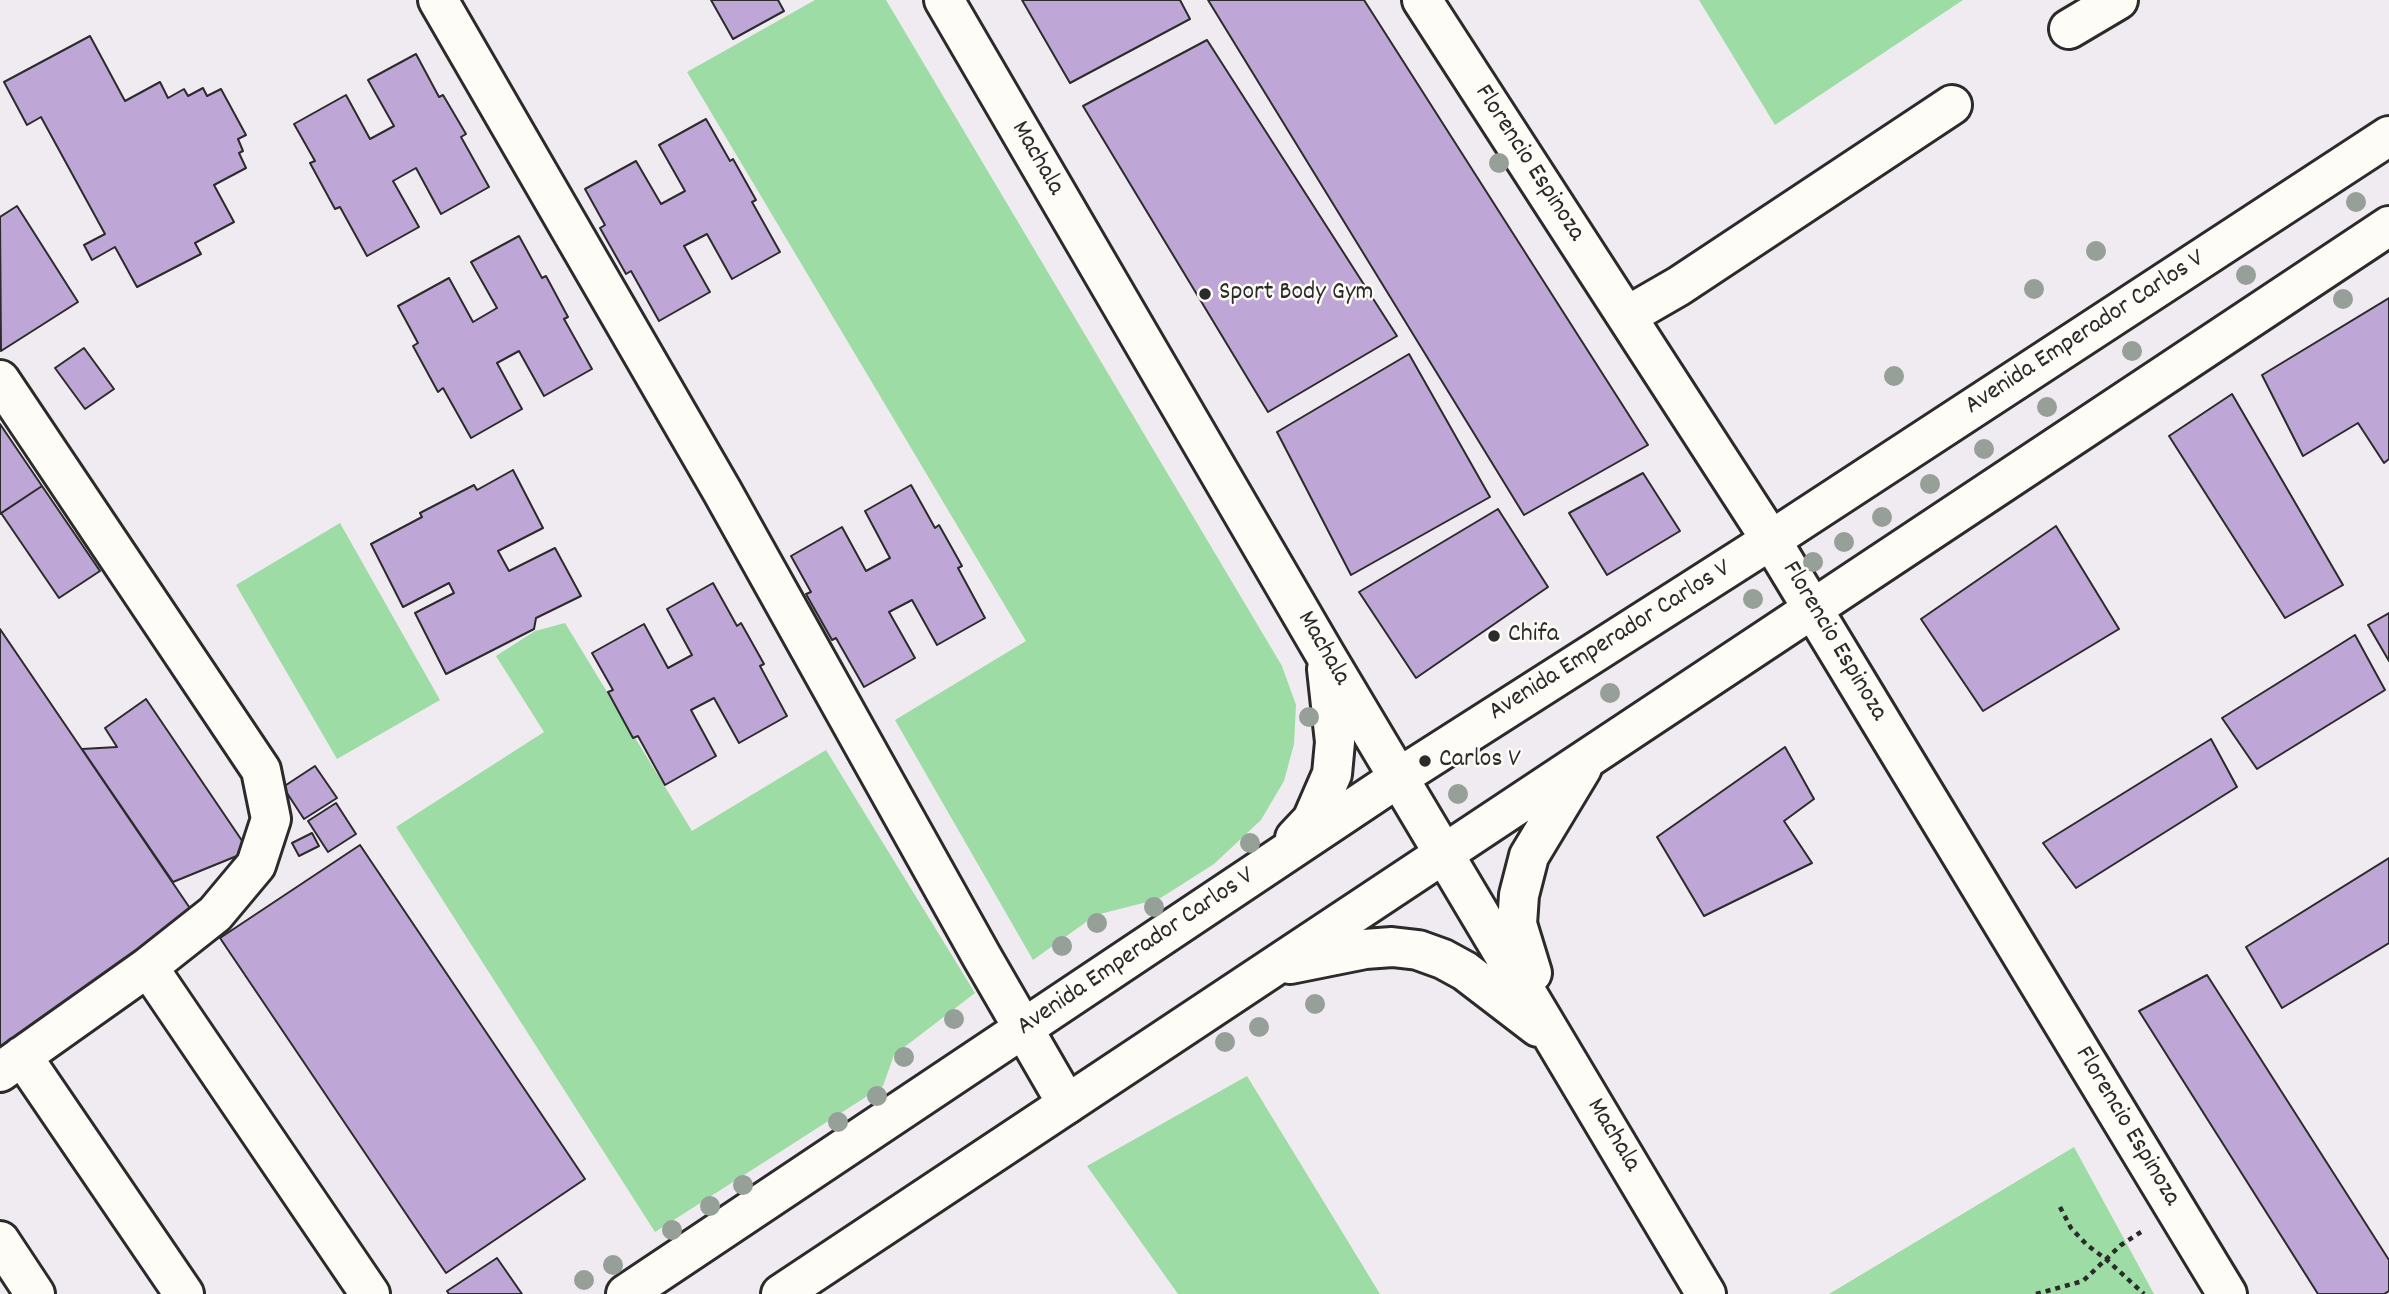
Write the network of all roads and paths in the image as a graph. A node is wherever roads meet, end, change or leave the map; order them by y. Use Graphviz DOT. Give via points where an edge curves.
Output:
graph roads {
  1 [pos="438,0"];
  2 [pos="944,0"];
  3 [pos="1422,0"];
  4 [pos="2118,0"];
  5 [pos="2069,29"];
  6 [pos="1952,105"];
  7 [pos="2389,136"];
  8 [pos="2389,226"];
  9 [pos="1627,316"];
  10 [pos="0,380"];
  11 [pos="1771,540"];
  12 [pos="1813,609"];
  13 [pos="1326,656"];
  14 [pos="1587,759"];
  15 [pos="1398,778"];
  16 [pos="1444,854"];
  17 [pos="1266,867"];
  18 [pos="148,967"];
  19 [pos="1273,967"];
  20 [pos="1023,1029"];
  21 [pos="1553,1038"];
  22 [pos="11,1064"];
  23 [pos="1067,1104"];
  24 [pos="2060,1207"];
  25 [pos="2176,1210"];
  26 [pos="0,1241"];
  27 [pos="2107,1260"];
  28 [pos="35,1294"];
  29 [pos="184,1294"];
  30 [pos="370,1294"];
  31 [pos="626,1294"];
  32 [pos="781,1294"];
  33 [pos="1706,1294"];
  34 [pos="2036,1294"];
  35 [pos="2144,1294"];
  36 [pos="2227,1294"];
  1 -- 20 [label="main road" via="722,491"];
  2 -- 13 [label="main road, Machala"];
  3 -- 9 [label="main road, Florencio Espinoza"];
  4 -- 5 [label="main road"];
  6 -- 9 [label="main road"];
  7 -- 11 [label="main road, Avenida Emperador Carlos V"];
  8 -- 12 [label="main road"];
  9 -- 11 [label="main road, Florencio Espinoza"];
  10 -- 18 [label="main road" via="261,770 271,819 256,865 215,914"];
  11 -- 12 [label="main road, Florencio Espinoza"];
  11 -- 15 [label="main road, Avenida Emperador Carlos V"];
  12 -- 14 [label="main road"];
  12 -- 25 [label="main road, Florencio Espinoza"];
  13 -- 15 [label="main road, Machala"];
  13 -- 17 [label="main road" via="1335,741 1332,774 1312,820"];
  14 -- 16 [label="main road"];
  14 -- 21 [label="main road" via="1529,856 1519,895 1517,923"];
  15 -- 16 [label="main road, Machala"];
  15 -- 17 [label="main road, Avenida Emperador Carlos V"];
  16 -- 19 [label="main road"];
  16 -- 21 [label="main road, Machala"];
  17 -- 20 [label="main road, Avenida Emperador Carlos V"];
  18 -- 22 [label="main road"];
  18 -- 30 [label="main road"];
  19 -- 21 [label="main road" via="1365,949 1418,950 1465,971"];
  19 -- 23 [label="main road"];
  20 -- 23 [label="main road"];
  20 -- 31 [label="main road, Avenida Emperador Carlos V"];
  21 -- 33 [label="main road, Machala"];
  22 -- 29 [label="main road"];
  23 -- 32 [label="main road"];
  24 -- 27 [label="path" via="2071,1228"];
  25 -- 27 [label="path" via="2121,1245"];
  25 -- 36 [label="main road, Florencio Espinoza"];
  26 -- 28 [label="main road"];
  27 -- 34 [label="path" via="2084,1281"];
  27 -- 35 [label="path"];
}
